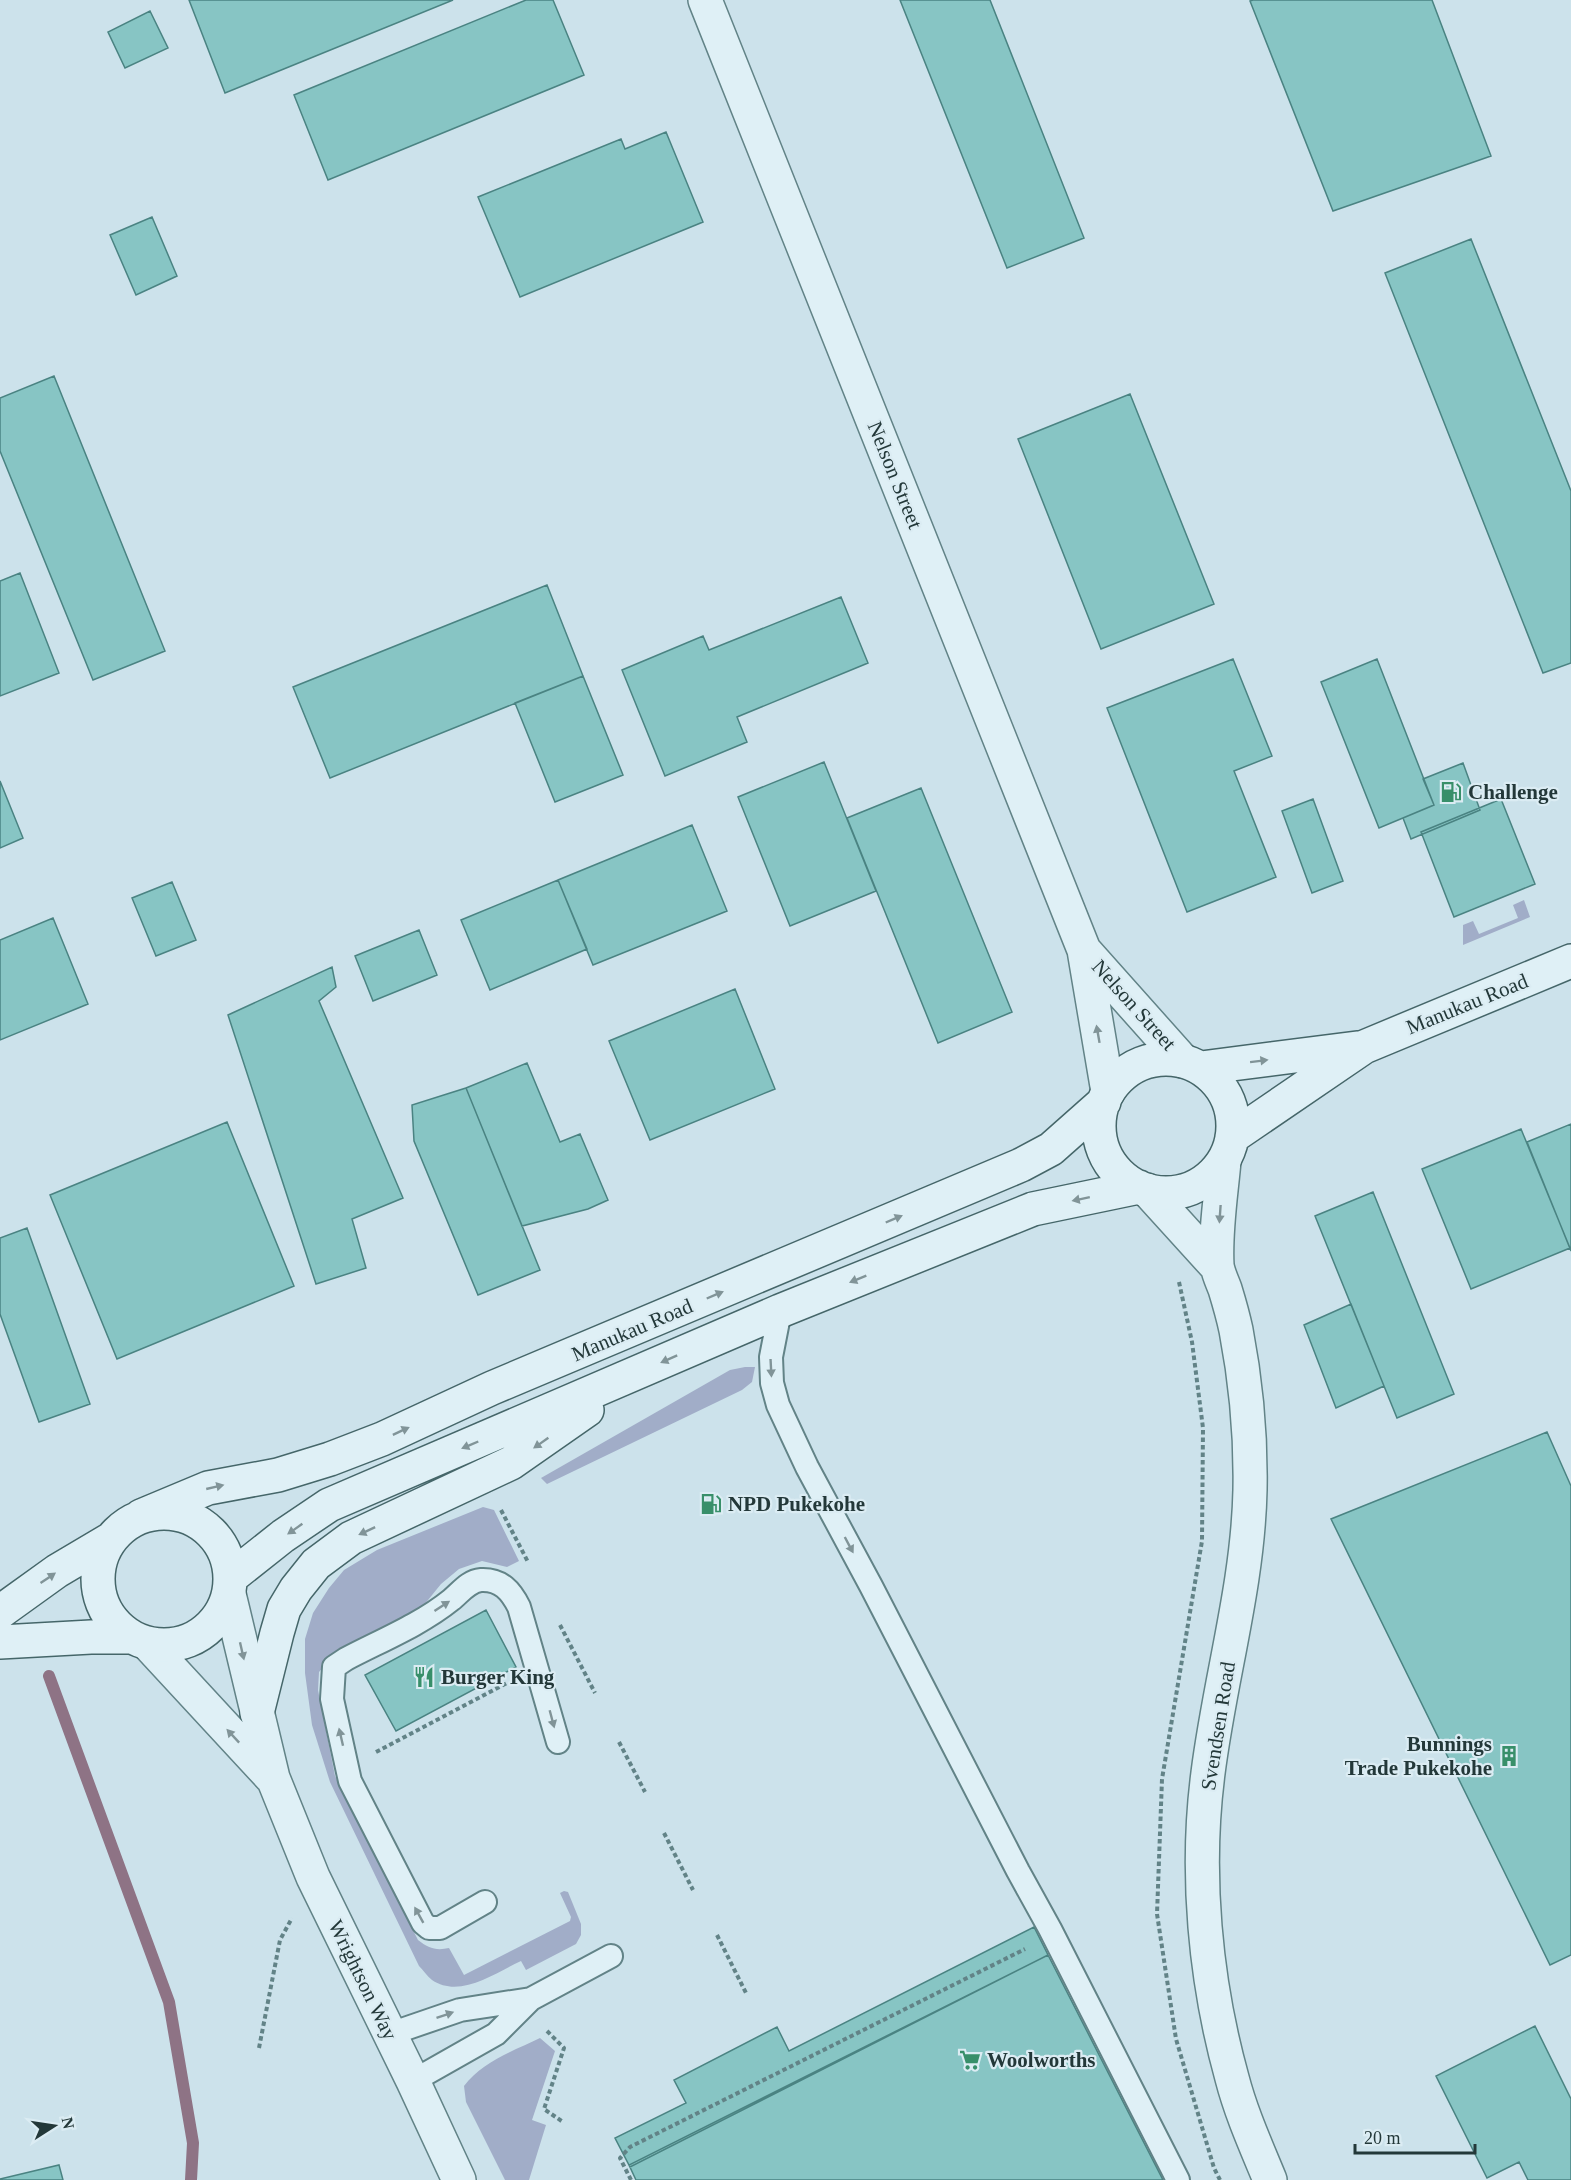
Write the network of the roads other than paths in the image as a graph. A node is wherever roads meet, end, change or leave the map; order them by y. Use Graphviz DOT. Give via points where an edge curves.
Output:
graph roads {
  1 [pos="705,0"];
  2 [pos="1084,950"];
  3 [pos="1571,961"];
  4 [pos="1364,1047"];
  5 [pos="1192,1064"];
  6 [pos="1106,1097"];
  7 [pos="1228,1149"];
  8 [pos="1143,1189"];
  9 [pos="1217,1268"];
  10 [pos="780,1311"];
  11 [pos="639,1372"];
  12 [pos="141,1516"];
  13 [pos="111,1539"];
  14 [pos="229,1586"];
  15 [pos="0,1612"];
  16 [pos="140,1640"];
  17 [pos="0,1642"];
  18 [pos="257,1713"];
  19 [pos="558,1742"];
  20 [pos="273,1778"];
  21 [pos="484,1902"];
  22 [pos="611,1956"];
  23 [pos="531,1999"];
  24 [pos="390,2034"];
  25 [pos="414,2081"];
  26 [pos="459,2180"];
  27 [pos="1178,2180"];
  28 [pos="1270,2180"];
  1 -- 2 [label="main road, Nelson Street"];
  2 -- 5 [label="main road, Nelson Street"];
  6 -- 2 [label="main road, Nelson Street, one-way"];
  3 -- 4 [label="main road, Manukau Road"];
  5 -- 4 [label="main road, Manukau Road, one-way"];
  4 -- 7 [label="main road, Manukau Road"];
  5 -- 6 [label="main road" via="1166,1058 1141,1064 1119,1078"];
  5 -- 7 [label="main road" via="1216,1081 1227,1098 1233,1117"];
  6 -- 8 [label="main road" via="1100,1122 1101,1142 1122,1176"];
  12 -- 6 [label="main road, Manukau Road, one-way" via="207,1488 278,1475 382,1439 492,1388 1022,1166 1051,1149"];
  7 -- 8 [label="main road" via="1209,1178 1190,1189 1169,1193"];
  7 -- 9 [label="main road, one-way"];
  8 -- 9 [label="main road"];
  8 -- 10 [label="main road, Manukau Road, one-way" via="1033,1209"];
  9 -- 28 [label="main road, Svendsen Road" via="1235,1326 1251,1456 1248,1539 1208,1774 1204,1898 1209,1959 1227,2058"];
  10 -- 11 [label="main road, Manukau Road, one-way"];
  10 -- 27 [label="lane, one-way" via="771,1357 778,1405"];
  11 -- 14 [label="main road, Manukau Road, one-way" via="328,1505 283,1536"];
  11 -- 18 [label="main road, one-way" via="512,1463 351,1538 316,1564 285,1609"];
  12 -- 13 [label="main road"];
  12 -- 14 [label="main road" via="177,1514 208,1530 228,1561"];
  15 -- 13 [label="main road, one-way"];
  13 -- 16 [label="main road" via="101,1559 98,1581 102,1603 115,1623"];
  14 -- 16 [label="main road" via="220,1614 207,1630 169,1645"];
  14 -- 18 [label="main road, Wrightson Way, one-way"];
  16 -- 17 [label="main road" via="91,1637"];
  20 -- 16 [label="main road, Wrightson Way, one-way"];
  18 -- 20 [label="main road, Wrightson Way"];
  21 -- 19 [label="lane, one-way" via="440,1928 429,1928 423,1923 350,1781 332,1699 334,1667 427,1616 464,1588 480,1580 499,1583 511,1592 519,1607"];
  20 -- 24 [label="main road, Wrightson Way" via="313,1877"];
  22 -- 23 [label="lane"];
  24 -- 23 [label="lane, one-way" via="460,2010"];
  23 -- 25 [label="lane" via="496,2034"];
  24 -- 25 [label="main road, Wrightson Way"];
  25 -- 26 [label="main road, Wrightson Way"];
}
